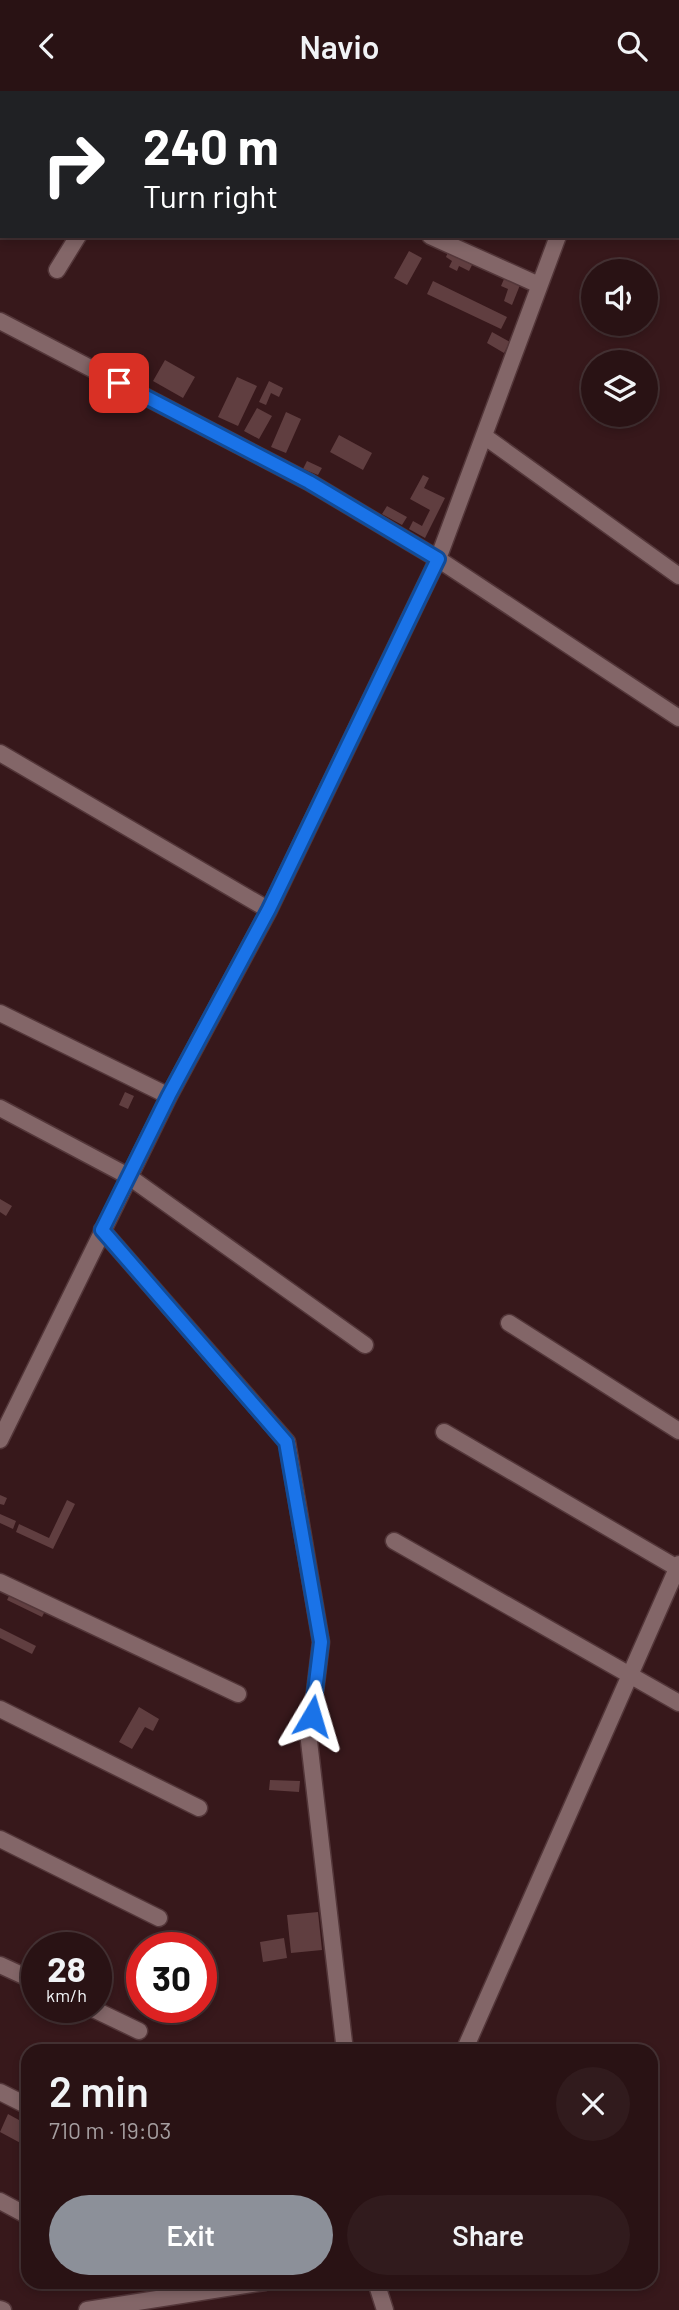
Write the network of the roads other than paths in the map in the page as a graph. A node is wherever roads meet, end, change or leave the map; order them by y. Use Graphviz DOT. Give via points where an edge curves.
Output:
graph roads {
  1 [pos="77,238"];
  2 [pos="434,238"];
  3 [pos="557,238"];
  4 [pos="57,270"];
  5 [pos="539,285"];
  6 [pos="0,321"];
  7 [pos="484,436"];
  8 [pos="438,559"];
  9 [pos="679,576"];
  10 [pos="679,718"];
  11 [pos="0,753"];
  12 [pos="269,909"];
  13 [pos="0,1013"];
  14 [pos="169,1095"];
  15 [pos="0,1108"];
  16 [pos="128,1176"];
  17 [pos="102,1230"];
  18 [pos="509,1323"];
  19 [pos="365,1345"];
  20 [pos="679,1431"];
  21 [pos="444,1432"];
  22 [pos="0,1440"];
  23 [pos="394,1541"];
  24 [pos="678,1567"];
  25 [pos="0,1581"];
  26 [pos="629,1676"];
  27 [pos="238,1695"];
  28 [pos="679,1703"];
  29 [pos="0,1709"];
  30 [pos="199,1808"];
  31 [pos="0,1839"];
  32 [pos="159,1918"];
  33 [pos="0,1965"];
  34 [pos="21,1975"];
  35 [pos="112,2018"];
  36 [pos="139,2031"];
  37 [pos="344,2044"];
  38 [pos="467,2044"];
  39 [pos="0,2092"];
  40 [pos="21,2102"];
  41 [pos="0,2201"];
  42 [pos="21,2212"];
  43 [pos="220,2289"];
  44 [pos="378,2289"];
  45 [pos="87,2310"];
  46 [pos="385,2310"];
  1 -- 4 [label="street"];
  2 -- 5 [label="street"];
  3 -- 5 [label="street"];
  5 -- 7 [label="street"];
  6 -- 8 [label="street" via="309,482"];
  7 -- 8 [label="street"];
  7 -- 9 [label="street"];
  8 -- 10 [label="street"];
  8 -- 12 [label="street"];
  11 -- 12 [label="street"];
  12 -- 14 [label="street"];
  13 -- 14 [label="street"];
  14 -- 16 [label="street"];
  15 -- 16 [label="street"];
  16 -- 17 [label="street"];
  16 -- 19 [label="street"];
  17 -- 22 [label="street"];
  17 -- 37 [label="street" via="286,1442 321,1642 309,1741"];
  18 -- 20 [label="street"];
  21 -- 24 [label="street"];
  23 -- 26 [label="street"];
  24 -- 26 [label="street"];
  25 -- 27 [label="street"];
  26 -- 28 [label="street"];
  26 -- 38 [label="street"];
  29 -- 30 [label="street"];
  31 -- 32 [label="street"];
  33 -- 34 [label="street"];
  35 -- 36 [label="street"];
  39 -- 40 [label="street"];
  41 -- 42 [label="street"];
  43 -- 45 [label="street"];
  44 -- 46 [label="street"];
}
